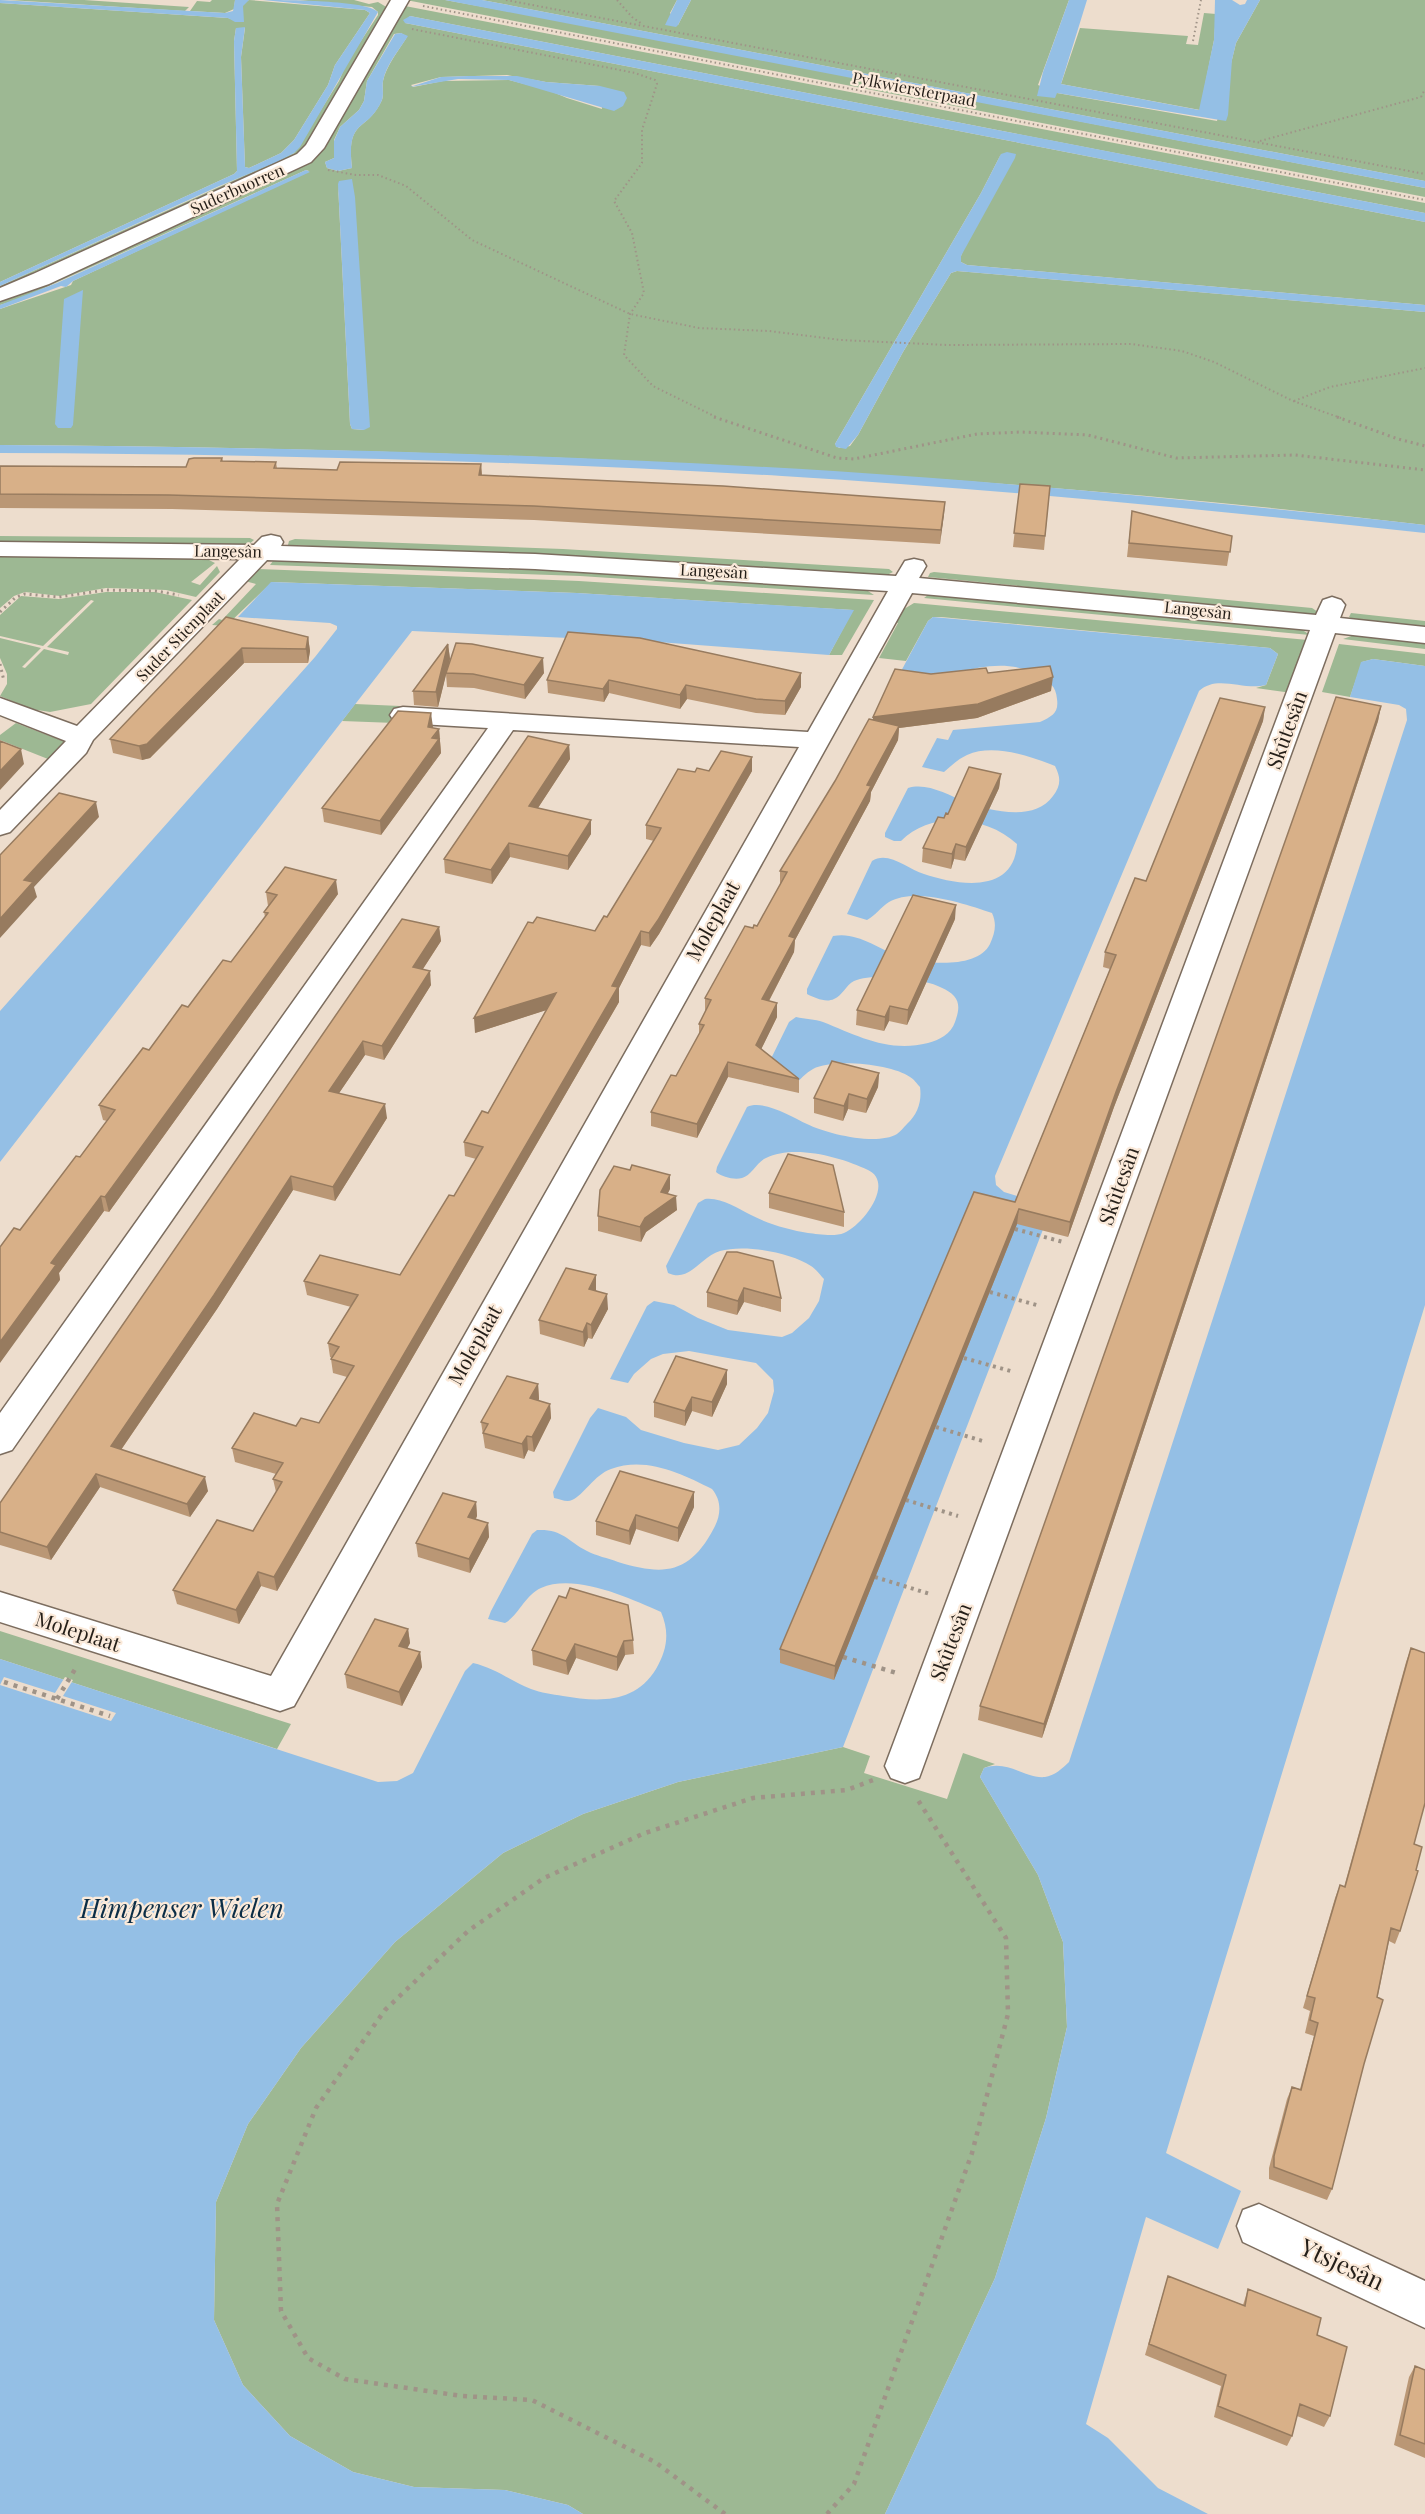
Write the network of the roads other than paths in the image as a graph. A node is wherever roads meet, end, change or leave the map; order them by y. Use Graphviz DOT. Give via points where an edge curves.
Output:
graph roads {
  1 [pos="400,1"];
  2 [pos="0,295"];
  3 [pos="0,531"];
  4 [pos="279,534"];
  5 [pos="0,549"];
  6 [pos="261,552"];
  7 [pos="908,575"];
  8 [pos="1329,614"];
  9 [pos="1425,616"];
  10 [pos="1425,635"];
  11 [pos="2,695"];
  12 [pos="403,715"];
  13 [pos="506,721"];
  14 [pos="81,737"];
  15 [pos="815,740"];
  16 [pos="0,826"];
  17 [pos="0,1440"];
  18 [pos="0,1607"];
  19 [pos="905,1766"];
  20 [pos="1258,2226"];
  21 [pos="1425,2305"];
  1 -- 2 [label="street, Suderbuorren" via="314,148 304,158"];
  3 -- 4 [label="street, Langesân"];
  4 -- 6 [label="street, Suder Stienplaat"];
  4 -- 7 [label="street, Langesân" via="630,547"];
  5 -- 6 [label="street, Langesân"];
  6 -- 7 [label="street, Langesân"];
  6 -- 14 [label="street, Suder Stienplaat"];
  7 -- 8 [label="street, Langesân" via="1106,601"];
  7 -- 15 [label="street, Moleplaat"];
  8 -- 9 [label="street, Langesân"];
  8 -- 10 [label="street, Langesân"];
  8 -- 19 [label="street, Skûtesân"];
  11 -- 14 [label="street"];
  12 -- 13 [label="street"];
  13 -- 15 [label="street"];
  13 -- 17 [label="street"];
  14 -- 16 [label="street, Suder Stienplaat" via="76,747"];
  15 -- 18 [label="street, Moleplaat" via="280,1695"];
  20 -- 21 [label="street, Ytsjesân"];
}
